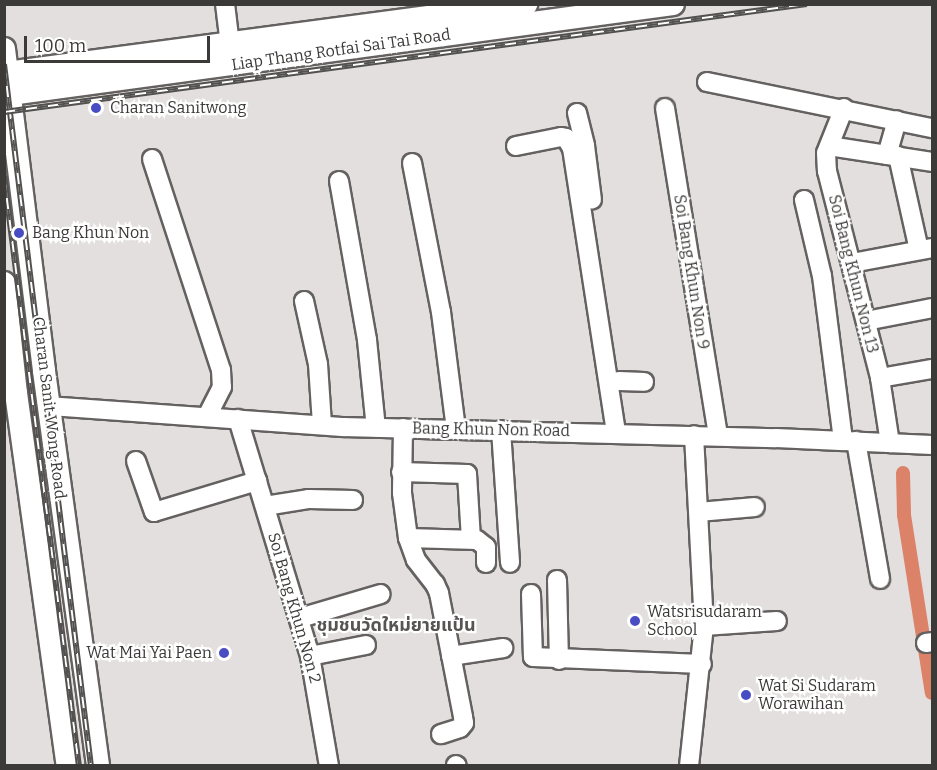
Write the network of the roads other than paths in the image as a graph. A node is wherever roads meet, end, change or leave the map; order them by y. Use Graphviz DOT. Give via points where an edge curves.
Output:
graph roads {
  1 [pos="225,4"];
  2 [pos="526,4"];
  3 [pos="673,4"];
  4 [pos="495,6"];
  5 [pos="230,43"];
  6 [pos="4,50"];
  7 [pos="52,78"];
  8 [pos="707,82"];
  9 [pos="9,84"];
  10 [pos="665,108"];
  11 [pos="844,108"];
  12 [pos="577,113"];
  13 [pos="897,120"];
  14 [pos="933,128"];
  15 [pos="516,146"];
  16 [pos="829,146"];
  17 [pos="892,156"];
  18 [pos="152,159"];
  19 [pos="933,162"];
  20 [pos="412,163"];
  21 [pos="339,181"];
  22 [pos="804,200"];
  23 [pos="926,249"];
  24 [pos="852,263"];
  25 [pos="4,283"];
  26 [pos="304,301"];
  27 [pos="933,308"];
  28 [pos="866,321"];
  29 [pos="933,369"];
  30 [pos="880,378"];
  31 [pos="619,381"];
  32 [pos="644,382"];
  33 [pos="10,393"];
  34 [pos="49,406"];
  35 [pos="208,415"];
  36 [pos="238,419"];
  37 [pos="322,425"];
  38 [pos="376,428"];
  39 [pos="403,429"];
  40 [pos="456,429"];
  41 [pos="501,430"];
  42 [pos="621,433"];
  43 [pos="694,435"];
  44 [pos="718,436"];
  45 [pos="849,441"];
  46 [pos="890,443"];
  47 [pos="933,445"];
  48 [pos="136,460"];
  49 [pos="401,472"];
  50 [pos="257,481"];
  51 [pos="353,500"];
  52 [pos="265,506"];
  53 [pos="755,507"];
  54 [pos="699,512"];
  55 [pos="408,538"];
  56 [pos="471,538"];
  57 [pos="510,562"];
  58 [pos="486,563"];
  59 [pos="880,579"];
  60 [pos="557,580"];
  61 [pos="381,594"];
  62 [pos="531,594"];
  63 [pos="300,618"];
  64 [pos="777,621"];
  65 [pos="704,626"];
  66 [pos="366,645"];
  67 [pos="502,648"];
  68 [pos="310,656"];
  69 [pos="452,656"];
  70 [pos="559,660"];
  71 [pos="702,664"];
  72 [pos="441,734"];
  73 [pos="68,765"];
  74 [pos="98,765"];
  75 [pos="329,765"];
  76 [pos="689,765"];
  1 -- 5 [label="street"];
  2 -- 4 [label="main road, Liap Thang Rotfai Sai Tai Road"];
  3 -- 7 [label="main road, Liap Thang Rotfai Sai Tai Road"];
  4 -- 5 [label="main road, Liap Thang Rotfai Sai Tai Road"];
  5 -- 7 [label="main road, Liap Thang Rotfai Sai Tai Road"];
  6 -- 9 [label="main road, Charan Sanit Wong Road"];
  7 -- 9 [label="main road, Liap Thang Rotfai Sai Tai Road"];
  8 -- 11 [label="street"];
  9 -- 34 [label="main road, Charan Sanit Wong Road"];
  10 -- 44 [label="street, Soi Bang Khun Non 9"];
  11 -- 13 [label="street"];
  11 -- 16 [label="street, Soi Bang Khun Non 13"];
  12 -- 31 [label="street"];
  13 -- 14 [label="street"];
  13 -- 17 [label="street"];
  15 -- 42 [label="street" via="561,137 569,141"];
  16 -- 17 [label="street"];
  16 -- 24 [label="street, Soi Bang Khun Non 13" via="826,171"];
  17 -- 19 [label="street"];
  17 -- 23 [label="street"];
  18 -- 35 [label="street" via="221,370 222,387"];
  20 -- 40 [label="street" via="441,312"];
  21 -- 38 [label="street" via="367,340"];
  22 -- 45 [label="street" via="822,276"];
  23 -- 24 [label="street"];
  24 -- 28 [label="street, Soi Bang Khun Non 13"];
  25 -- 33 [label="main road, Charan Sanit Wong Road"];
  26 -- 37 [label="street" via="318,364"];
  27 -- 28 [label="street"];
  28 -- 30 [label="street, Soi Bang Khun Non 13"];
  29 -- 30 [label="street"];
  30 -- 46 [label="street, Soi Bang Khun Non 13"];
  31 -- 32 [label="street"];
  31 -- 42 [label="street"];
  33 -- 34 [label="main road"];
  33 -- 73 [label="main road, Charan Sanit Wong Road"];
  34 -- 35 [label="street, Bang Khun Non Road"];
  34 -- 74 [label="main road, Charan Sanit Wong Road"];
  35 -- 36 [label="street, Bang Khun Non Road"];
  36 -- 37 [label="street, Bang Khun Non Road"];
  36 -- 50 [label="street, Soi Bang Khun Non 2"];
  37 -- 38 [label="street, Bang Khun Non Road"];
  38 -- 39 [label="street, Bang Khun Non Road"];
  39 -- 40 [label="street, Bang Khun Non Road"];
  39 -- 49 [label="street"];
  40 -- 41 [label="street, Bang Khun Non Road"];
  41 -- 42 [label="street, Bang Khun Non Road"];
  41 -- 57 [label="street"];
  42 -- 43 [label="street, Bang Khun Non Road"];
  43 -- 44 [label="street, Bang Khun Non Road"];
  43 -- 54 [label="street"];
  44 -- 45 [label="street, Bang Khun Non Road"];
  45 -- 46 [label="street, Bang Khun Non Road"];
  45 -- 59 [label="street"];
  46 -- 47 [label="street, Bang Khun Non Road"];
  48 -- 50 [label="street" via="154,512"];
  49 -- 55 [label="street"];
  49 -- 56 [label="street" via="466,474"];
  50 -- 52 [label="street, Soi Bang Khun Non 2"];
  51 -- 52 [label="street" via="302,499"];
  52 -- 63 [label="street, Soi Bang Khun Non 2"];
  53 -- 54 [label="street"];
  54 -- 65 [label="street"];
  55 -- 56 [label="street"];
  55 -- 69 [label="street" via="416,560 439,593"];
  56 -- 58 [label="street" via="483,542"];
  60 -- 70 [label="street"];
  61 -- 63 [label="street"];
  62 -- 70 [label="street" via="533,657"];
  63 -- 68 [label="street, Soi Bang Khun Non 2"];
  64 -- 65 [label="street"];
  65 -- 71 [label="street"];
  66 -- 68 [label="street"];
  67 -- 69 [label="street"];
  68 -- 75 [label="street, Soi Bang Khun Non 2"];
  69 -- 72 [label="street" via="464,723"];
  70 -- 71 [label="street"];
  71 -- 76 [label="street"];
}
